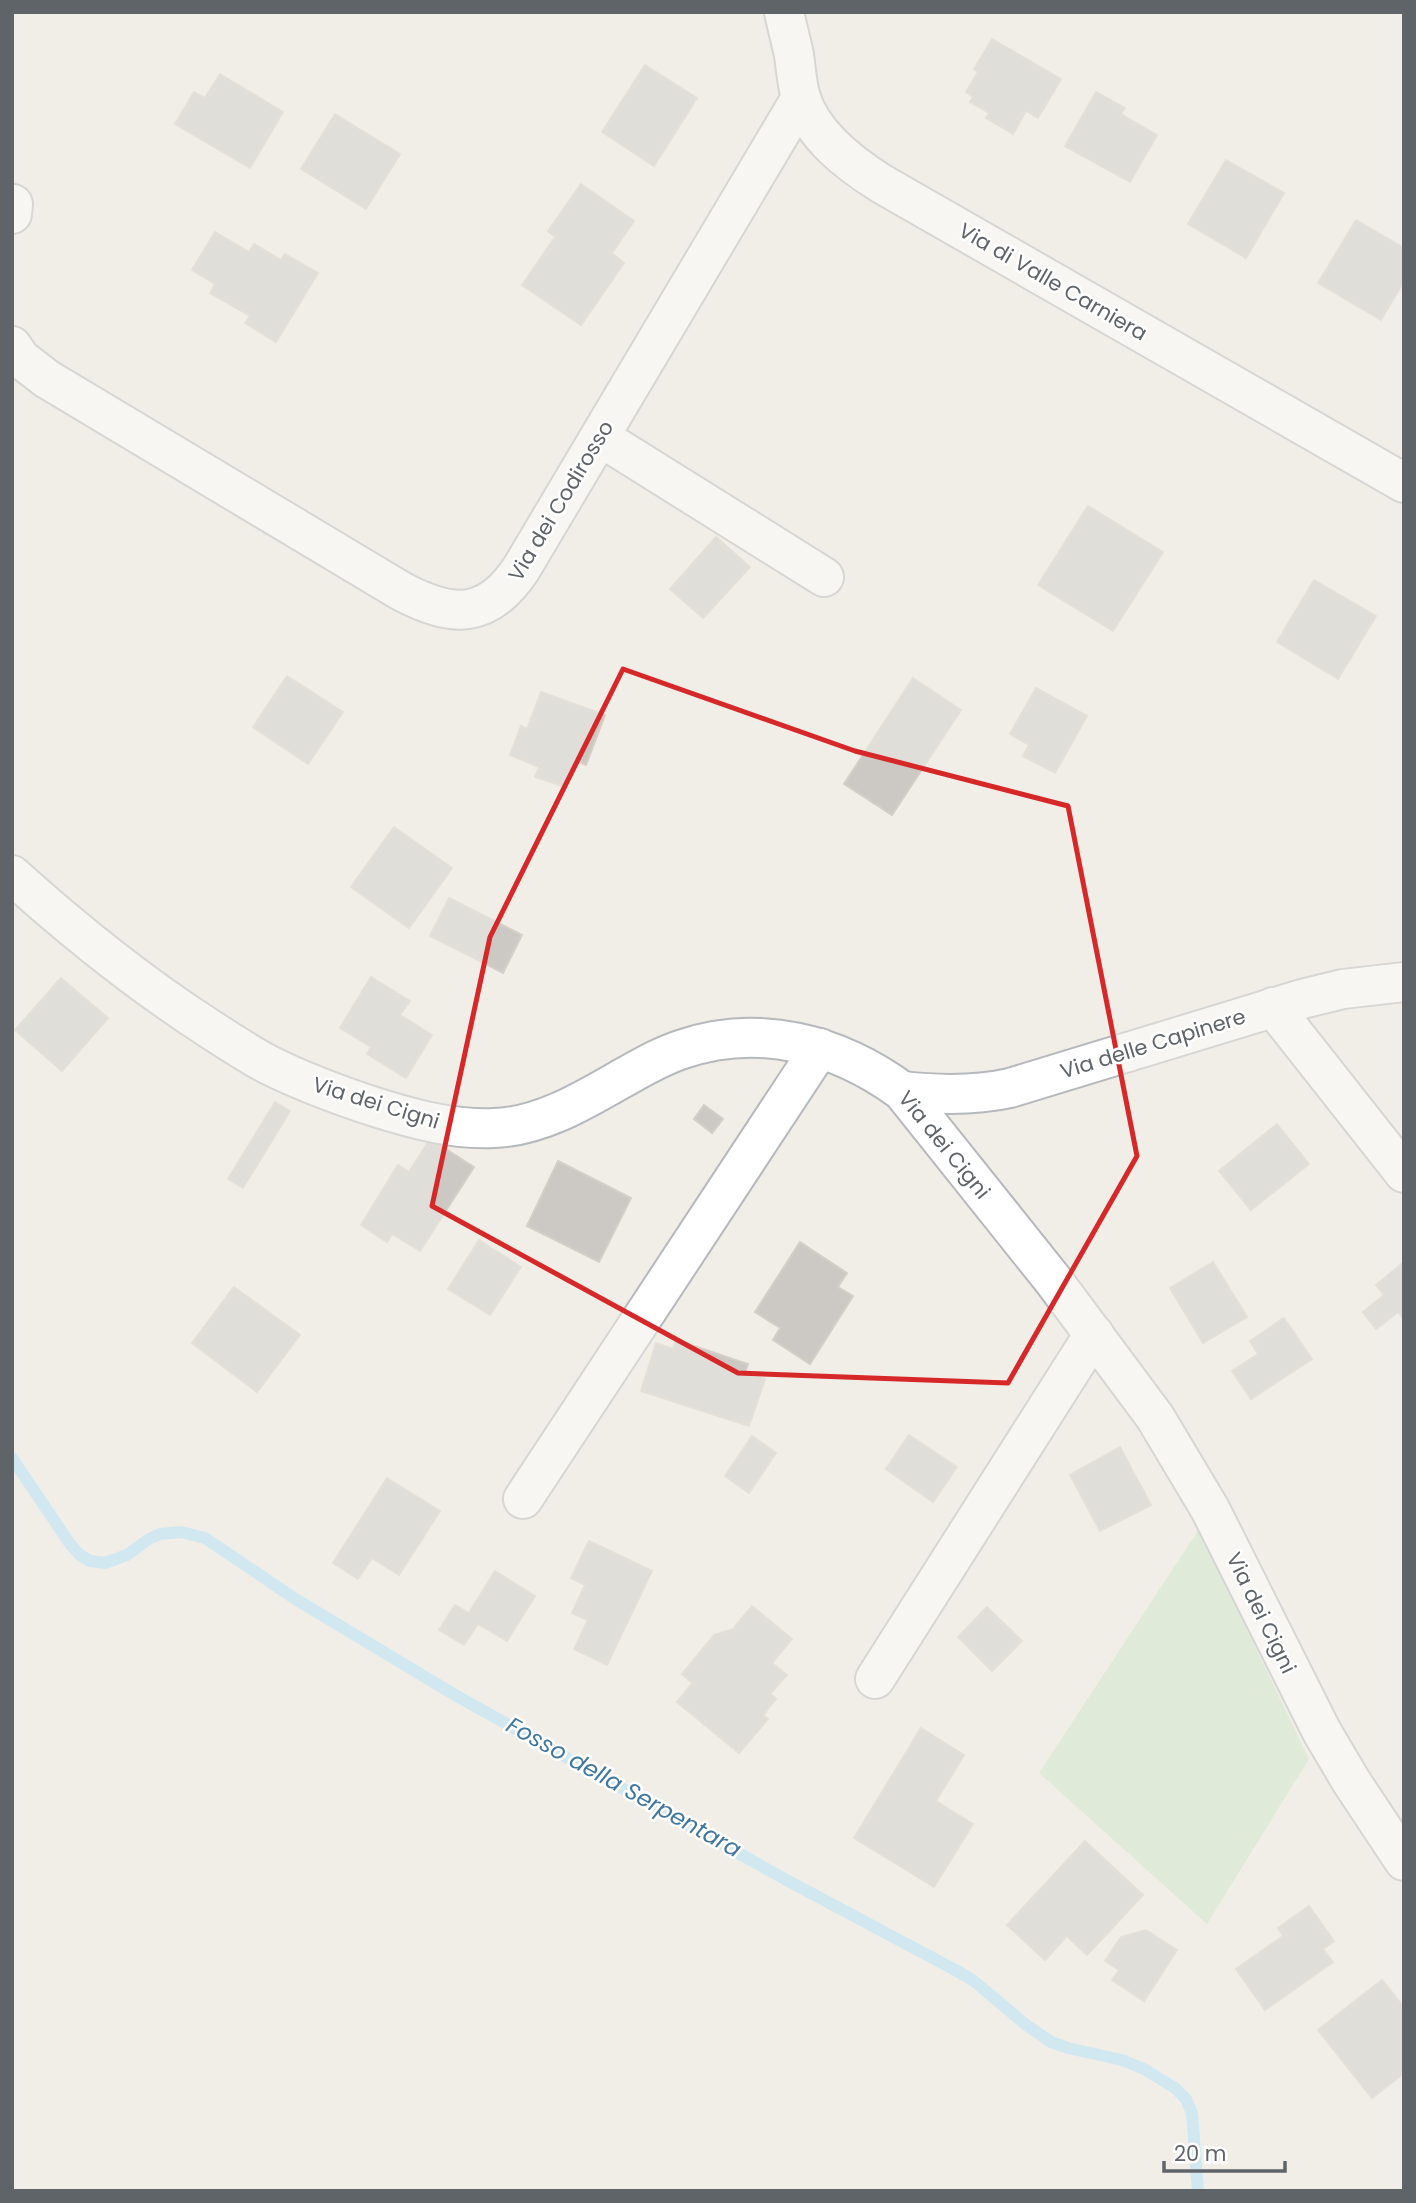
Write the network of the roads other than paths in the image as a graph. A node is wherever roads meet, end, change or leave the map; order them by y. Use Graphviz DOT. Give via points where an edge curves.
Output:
graph roads {
  1 [pos="784,12"];
  2 [pos="801,97"];
  3 [pos="13,204"];
  4 [pos="12,214"];
  5 [pos="12,346"];
  6 [pos="600,437"];
  7 [pos="1404,483"];
  8 [pos="824,577"];
  9 [pos="12,875"];
  10 [pos="1404,982"];
  11 [pos="1273,1007"];
  12 [pos="820,1048"];
  13 [pos="902,1091"];
  14 [pos="1404,1173"];
  15 [pos="1094,1334"];
  16 [pos="523,1499"];
  17 [pos="875,1679"];
  18 [pos="1404,1861"];
  1 -- 2 [label="street, Via di Valle Carniera"];
  2 -- 6 [label="street, Via dei Codirosso"];
  2 -- 7 [label="street, Via di Valle Carniera" via="828,141 868,175"];
  3 -- 4 [label="street"];
  5 -- 6 [label="street, Via dei Codirosso" via="33,370 83,401 401,591 452,609 470,610 487,604 512,583"];
  6 -- 8 [label="street"];
  9 -- 12 [label="street, Via dei Cigni" via="135,978 246,1052 323,1089 434,1123 477,1128 517,1125 585,1099 667,1055 711,1041 782,1039"];
  10 -- 11 [label="street, Via delle Capinere" via="1343,989"];
  11 -- 13 [label="street, Via delle Capinere" via="1010,1088 973,1094"];
  11 -- 14 [label="street"];
  12 -- 13 [label="street, Via dei Cigni" via="860,1063"];
  12 -- 16 [label="street"];
  13 -- 15 [label="street, Via dei Cigni"];
  15 -- 17 [label="street"];
  15 -- 18 [label="street, Via dei Cigni" via="1184,1462 1317,1724"];
}
